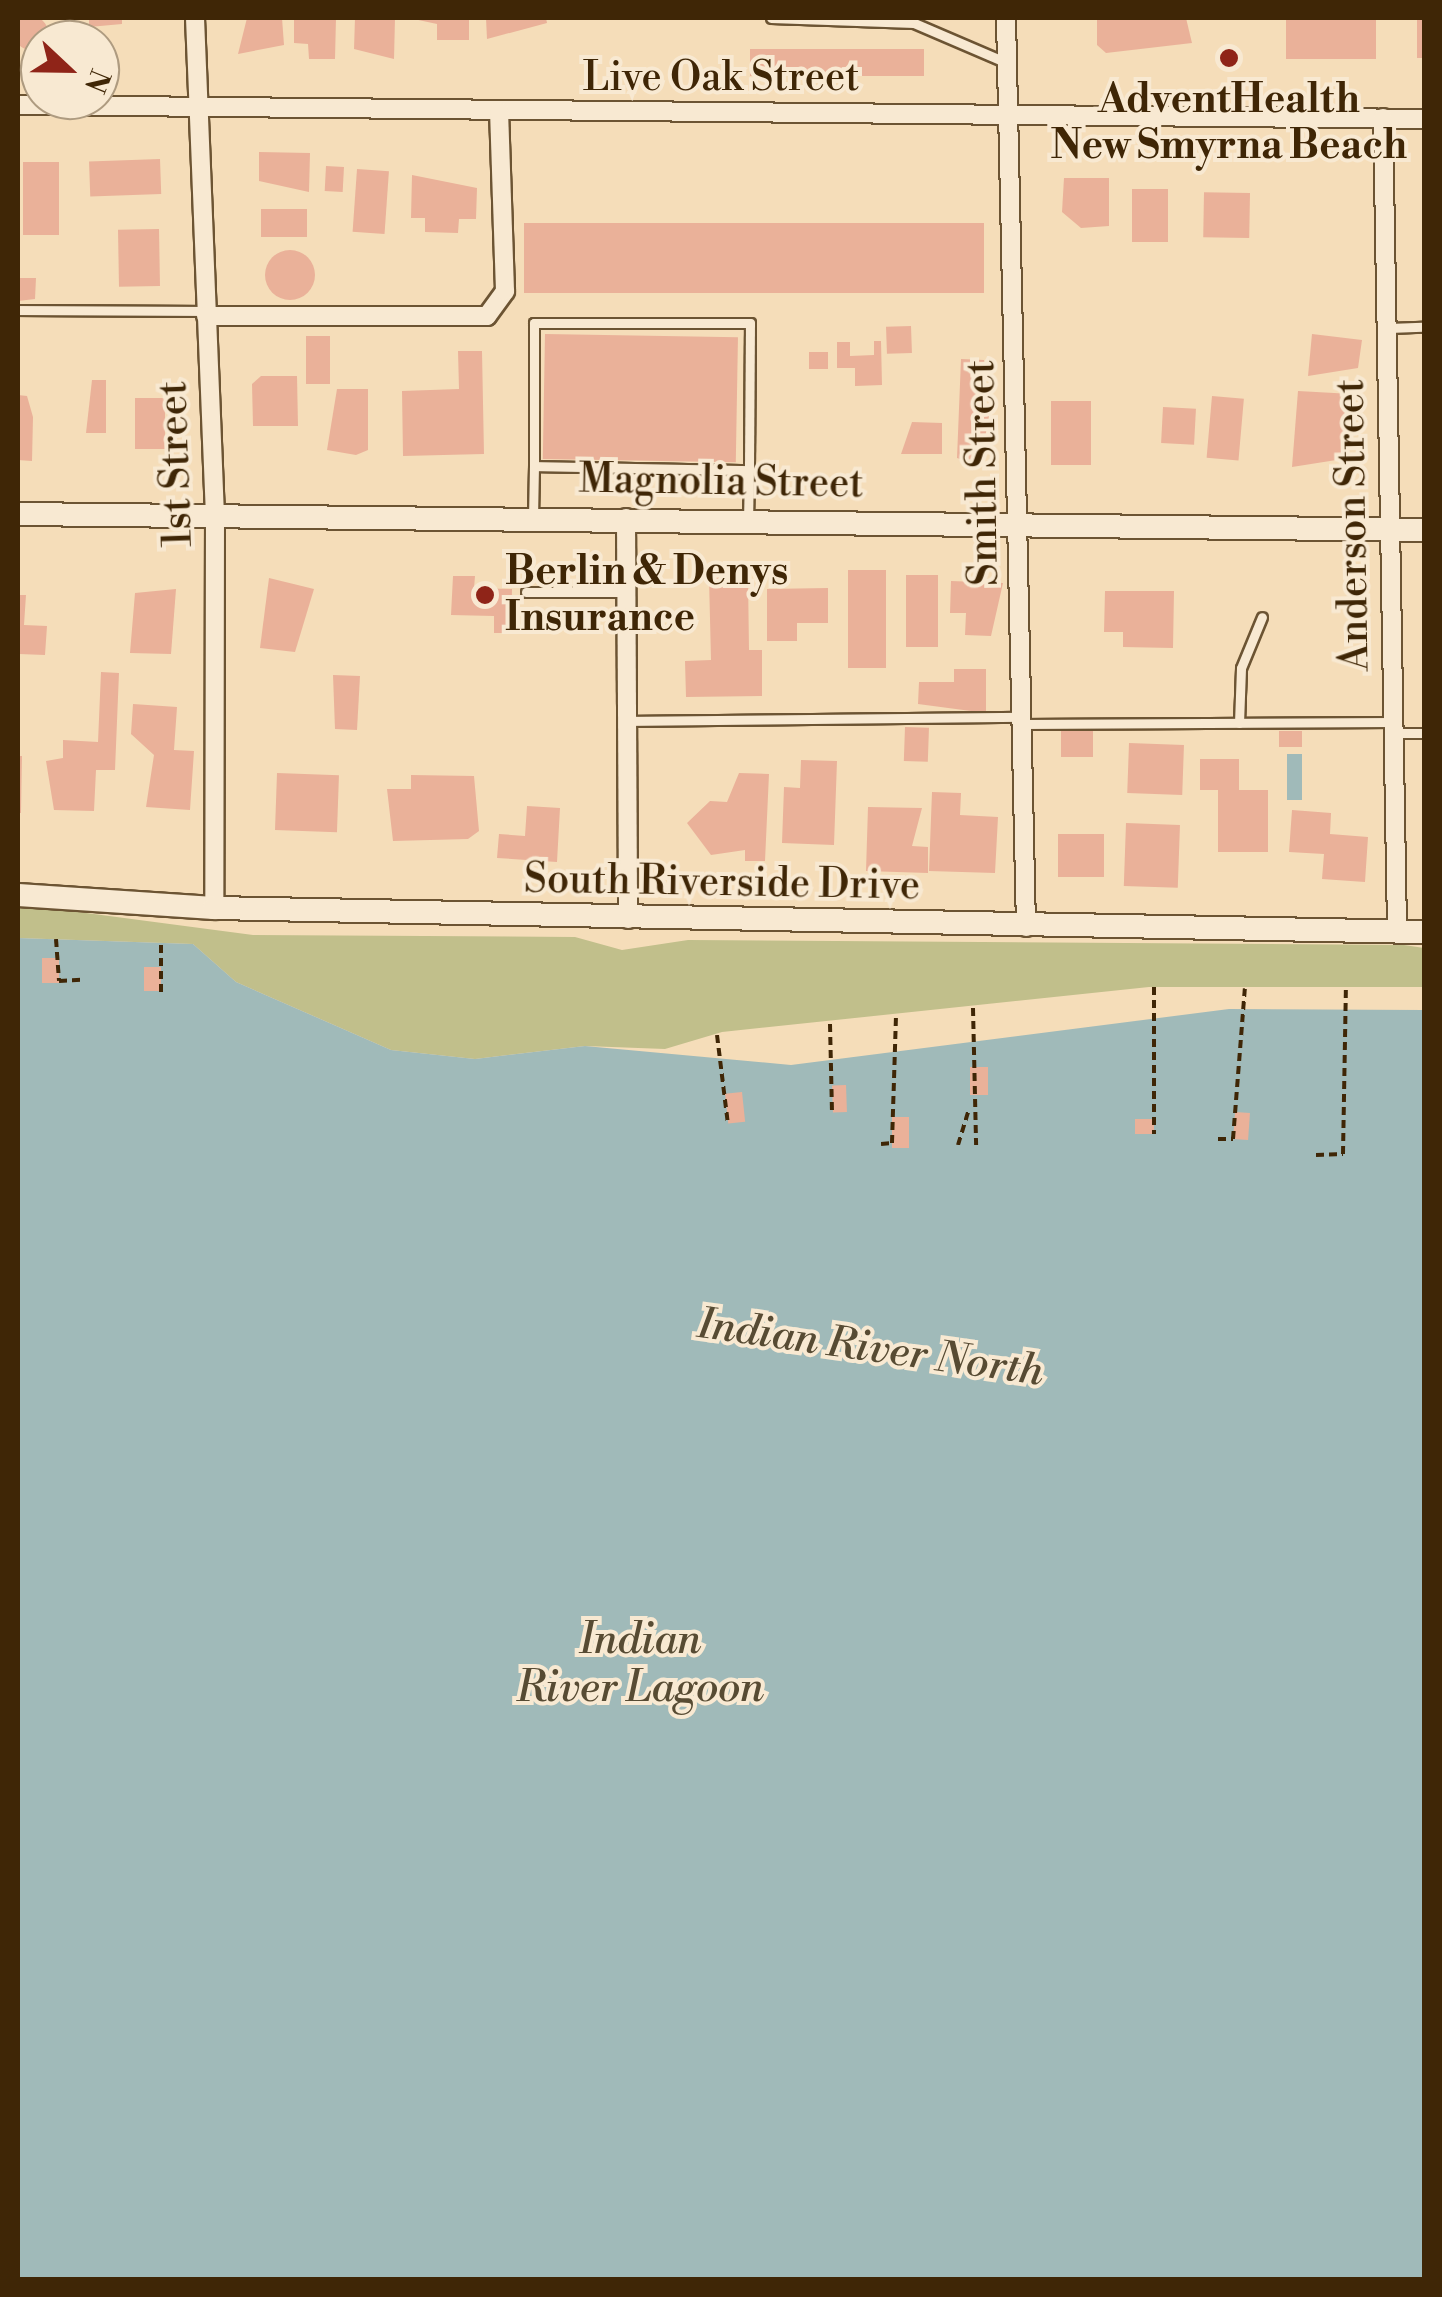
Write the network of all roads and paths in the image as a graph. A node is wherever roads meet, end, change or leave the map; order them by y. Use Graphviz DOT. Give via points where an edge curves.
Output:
graph roads {
  1 [pos="195,18"];
  2 [pos="771,18"];
  3 [pos="1006,18"];
  4 [pos="859,20"];
  5 [pos="1008,63"];
  6 [pos="18,106"];
  7 [pos="196,109"];
  8 [pos="499,112"];
  9 [pos="1009,115"];
  10 [pos="1382,118"];
  11 [pos="1424,119"];
  12 [pos="18,310"];
  13 [pos="206,314"];
  14 [pos="1424,327"];
  15 [pos="1384,328"];
  16 [pos="534,466"];
  17 [pos="750,470"];
  18 [pos="18,514"];
  19 [pos="214,516"];
  20 [pos="533,518"];
  21 [pos="626,518"];
  22 [pos="748,520"];
  23 [pos="1020,522"];
  24 [pos="1386,530"];
  25 [pos="1424,530"];
  26 [pos="526,592"];
  27 [pos="626,592"];
  28 [pos="1262,617"];
  29 [pos="627,720"];
  30 [pos="1023,720"];
  31 [pos="1238,723"];
  32 [pos="1392,727"];
  33 [pos="1424,734"];
  34 [pos="18,895"];
  35 [pos="214,908"];
  36 [pos="628,919"];
  37 [pos="1026,927"];
  38 [pos="1398,931"];
  39 [pos="1424,932"];
  40 [pos="56,940"];
  41 [pos="161,942"];
  42 [pos="81,980"];
  43 [pos="1154,987"];
  44 [pos="1245,988"];
  45 [pos="1346,989"];
  46 [pos="161,992"];
  47 [pos="973,1008"];
  48 [pos="896,1016"];
  49 [pos="830,1024"];
  50 [pos="717,1034"];
  51 [pos="969,1110"];
  52 [pos="832,1112"];
  53 [pos="728,1124"];
  54 [pos="1154,1134"];
  55 [pos="1218,1139"];
  56 [pos="881,1144"];
  57 [pos="958,1145"];
  58 [pos="976,1145"];
  59 [pos="1316,1154"];
  1 -- 7 [label="street, 1st Street"];
  2 -- 4 [label="lane"];
  3 -- 5 [label="street, Smith Street"];
  4 -- 5 [label="lane" via="914,23"];
  5 -- 9 [label="street, Smith Street"];
  6 -- 7 [label="street, Live Oak Street"];
  7 -- 8 [label="street, Live Oak Street"];
  7 -- 13 [label="street, 1st Street"];
  8 -- 9 [label="street, Live Oak Street"];
  8 -- 13 [label="street" via="505,292 487,316"];
  9 -- 10 [label="street, Live Oak Street"];
  9 -- 23 [label="street, Smith Street"];
  10 -- 11 [label="street, Live Oak Street"];
  10 -- 15 [label="street, Anderson Street"];
  12 -- 13 [label="lane"];
  13 -- 19 [label="street, 1st Street"];
  14 -- 15 [label="lane"];
  15 -- 24 [label="street, Anderson Street"];
  16 -- 17 [label="lane"];
  16 -- 17 [label="lane" via="534,324 750,323"];
  16 -- 20 [label="lane"];
  17 -- 22 [label="lane"];
  18 -- 19 [label="street, Magnolia Street"];
  19 -- 20 [label="street, Magnolia Street"];
  19 -- 35 [label="street, 1st Street"];
  20 -- 21 [label="street, Magnolia Street"];
  21 -- 22 [label="street, Magnolia Street"];
  21 -- 27 [label="street"];
  22 -- 23 [label="street, Magnolia Street"];
  23 -- 24 [label="street, Magnolia Street"];
  23 -- 30 [label="street, Smith Street"];
  24 -- 25 [label="street, Magnolia Street"];
  24 -- 32 [label="street, Anderson Street"];
  26 -- 27 [label="lane"];
  27 -- 29 [label="street"];
  28 -- 31 [label="lane" via="1240,668"];
  29 -- 30 [label="lane"];
  29 -- 36 [label="street"];
  30 -- 31 [label="lane"];
  30 -- 37 [label="street, Smith Street"];
  31 -- 32 [label="lane"];
  32 -- 33 [label="lane"];
  32 -- 38 [label="street, Anderson Street"];
  34 -- 35 [label="street, South Riverside Drive"];
  35 -- 36 [label="street, South Riverside Drive"];
  36 -- 37 [label="street, South Riverside Drive"];
  37 -- 38 [label="street, South Riverside Drive"];
  38 -- 39 [label="street, South Riverside Drive"];
  40 -- 42 [label="path" via="59,981"];
  41 -- 46 [label="path"];
  43 -- 54 [label="path"];
  44 -- 55 [label="path" via="1233,1139"];
  45 -- 59 [label="path" via="1343,1154"];
  47 -- 51 [label="path"];
  48 -- 56 [label="path" via="892,1143"];
  49 -- 52 [label="path"];
  50 -- 53 [label="path"];
  51 -- 57 [label="path"];
  51 -- 58 [label="path"];
}
